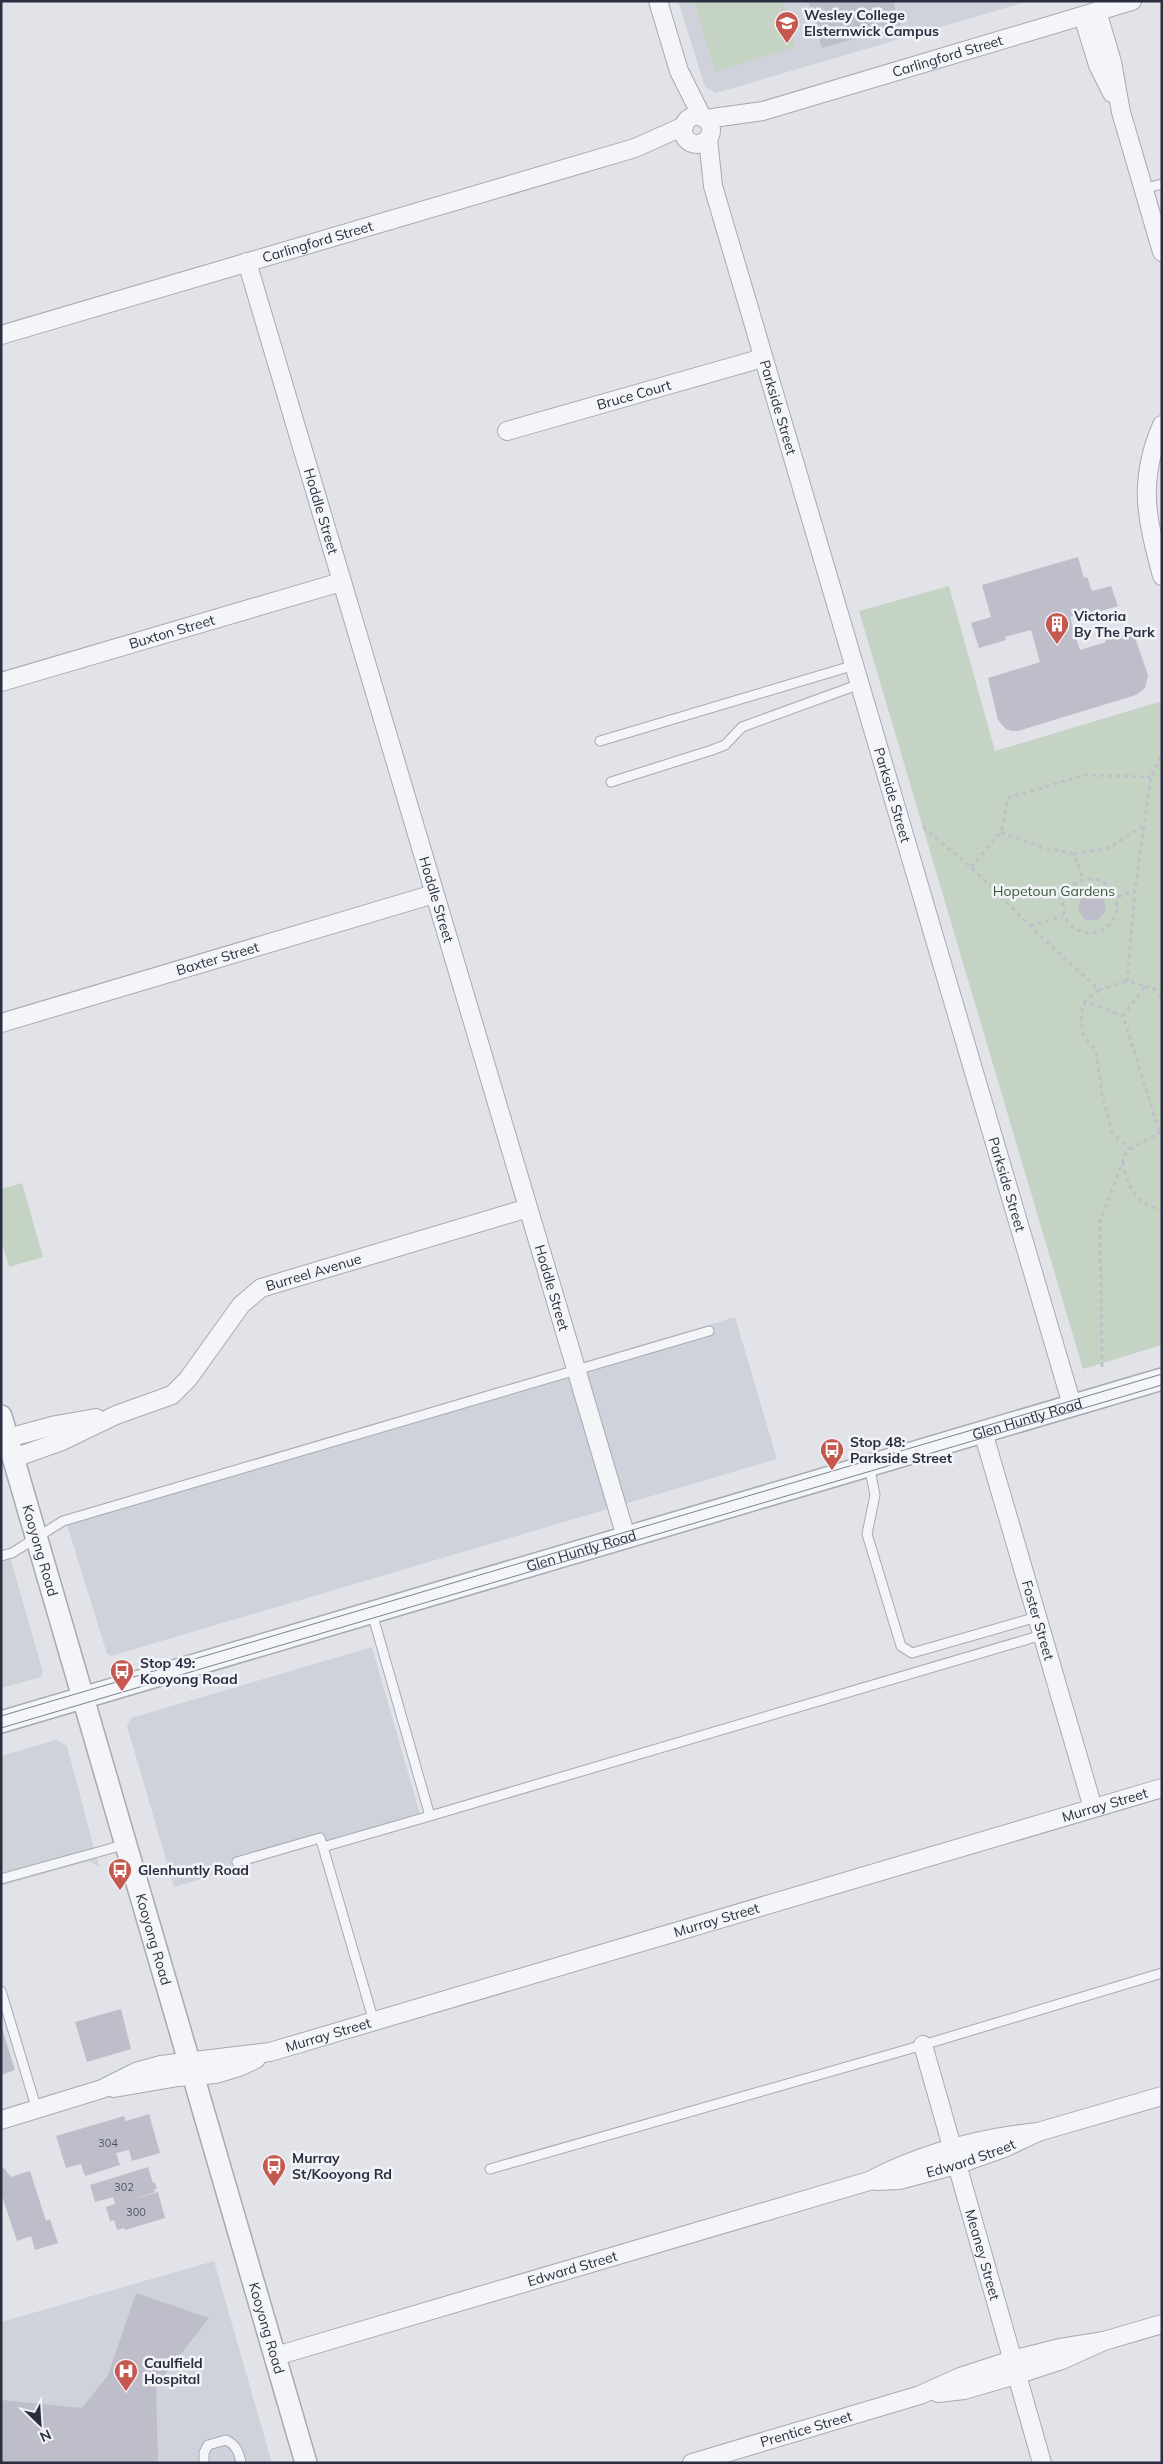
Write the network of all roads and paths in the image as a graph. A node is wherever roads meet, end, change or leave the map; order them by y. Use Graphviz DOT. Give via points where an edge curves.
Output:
graph roads {
  1 [pos="658,1"];
  2 [pos="1125,2"];
  3 [pos="1090,13"];
  4 [pos="697,130"];
  5 [pos="1162,184"];
  6 [pos="1142,189"];
  7 [pos="1162,252"];
  8 [pos="247,262"];
  9 [pos="1,336"];
  10 [pos="763,358"];
  11 [pos="1162,425"];
  12 [pos="507,431"];
  13 [pos="1162,576"];
  14 [pos="341,582"];
  15 [pos="855,666"];
  16 [pos="1,682"];
  17 [pos="860,684"];
  18 [pos="600,741"];
  19 [pos="1162,754"];
  20 [pos="1151,776"];
  21 [pos="611,782"];
  22 [pos="918,824"];
  23 [pos="1144,825"];
  24 [pos="1000,832"];
  25 [pos="1074,854"];
  26 [pos="971,867"];
  27 [pos="1083,878"];
  28 [pos="1135,890"];
  29 [pos="434,894"];
  30 [pos="1118,897"];
  31 [pos="1063,916"];
  32 [pos="1030,926"];
  33 [pos="1127,980"];
  34 [pos="1145,986"];
  35 [pos="1099,990"];
  36 [pos="1162,998"];
  37 [pos="1085,1001"];
  38 [pos="1123,1016"];
  39 [pos="1,1023"];
  40 [pos="1160,1131"];
  41 [pos="1130,1149"];
  42 [pos="1123,1161"];
  43 [pos="528,1208"];
  44 [pos="1162,1210"];
  45 [pos="709,1331"];
  46 [pos="1102,1367"];
  47 [pos="576,1370"];
  48 [pos="1162,1379"];
  49 [pos="1072,1405"];
  50 [pos="1,1416"];
  51 [pos="983,1432"];
  52 [pos="11,1448"];
  53 [pos="869,1465"];
  54 [pos="37,1537"];
  55 [pos="626,1537"];
  56 [pos="1,1556"];
  57 [pos="372,1612"];
  58 [pos="1037,1617"];
  59 [pos="1042,1635"];
  60 [pos="85,1697"];
  61 [pos="1,1722"];
  62 [pos="1162,1788"];
  63 [pos="1093,1808"];
  64 [pos="430,1816"];
  65 [pos="127,1844"];
  66 [pos="323,1847"];
  67 [pos="237,1862"];
  68 [pos="1,1879"];
  69 [pos="1162,1973"];
  70 [pos="1,1991"];
  71 [pos="374,2022"];
  72 [pos="923,2045"];
  73 [pos="192,2069"];
  74 [pos="1162,2096"];
  75 [pos="37,2110"];
  76 [pos="1,2120"];
  77 [pos="954,2157"];
  78 [pos="490,2169"];
  79 [pos="1162,2324"];
  80 [pos="276,2356"];
  81 [pos="1014,2368"];
  82 [pos="204,2463"];
  83 [pos="241,2463"];
  84 [pos="306,2463"];
  85 [pos="692,2463"];
  86 [pos="1042,2463"];
  1 -- 4 [label="street, Parkside Street"];
  2 -- 3 [label="street, Carlingford Street"];
  3 -- 4 [label="street, Carlingford Street"];
  3 -- 6 [label="street" via="1098,66 1121,112"];
  4 -- 8 [label="street, Carlingford Street"];
  4 -- 10 [label="street, Parkside Street"];
  5 -- 6 [label="lane"];
  6 -- 7 [label="street"];
  8 -- 9 [label="street, Carlingford Street"];
  8 -- 14 [label="street, Hoddle Street"];
  10 -- 12 [label="street, Bruce Court"];
  10 -- 15 [label="street, Parkside Street"];
  11 -- 13 [label="street" via="1150,454 1145,492"];
  14 -- 16 [label="street, Buxton Street"];
  14 -- 29 [label="street, Hoddle Street"];
  15 -- 17 [label="street, Parkside Street"];
  15 -- 18 [label="lane"];
  17 -- 21 [label="lane" via="742,727 725,745"];
  17 -- 49 [label="street, Parkside Street"];
  19 -- 20 [label="path"];
  20 -- 23 [label="path"];
  20 -- 24 [label="path" via="1084,775 1008,798"];
  22 -- 26 [label="path"];
  23 -- 25 [label="path" via="1109,848"];
  23 -- 28 [label="path"];
  24 -- 25 [label="path"];
  24 -- 26 [label="path"];
  25 -- 27 [label="path"];
  26 -- 32 [label="path"];
  27 -- 30 [label="path" via="1104,881"];
  27 -- 31 [label="path" via="1064,892"];
  28 -- 30 [label="path"];
  28 -- 33 [label="path"];
  29 -- 39 [label="street, Baxter Street"];
  29 -- 43 [label="street, Hoddle Street"];
  30 -- 31 [label="path" via="1116,919 1099,934 1078,932"];
  31 -- 32 [label="path"];
  32 -- 35 [label="path"];
  33 -- 34 [label="path"];
  33 -- 35 [label="path"];
  34 -- 36 [label="path" via="1154,989"];
  34 -- 38 [label="path"];
  35 -- 37 [label="path"];
  37 -- 38 [label="path"];
  37 -- 41 [label="path" via="1082,1028 1096,1051 1112,1134"];
  38 -- 40 [label="path"];
  40 -- 41 [label="path"];
  41 -- 42 [label="path"];
  42 -- 44 [label="path" via="1128,1186 1138,1199"];
  42 -- 46 [label="path" via="1100,1222"];
  43 -- 47 [label="street, Hoddle Street"];
  43 -- 52 [label="street, Burreel Avenue" via="261,1288 241,1305 181,1388 159,1401 116,1415 62,1441"];
  45 -- 47 [label="lane"];
  47 -- 54 [label="lane" via="63,1521"];
  47 -- 55 [label="street, Hoddle Street"];
  48 -- 49 [label="street, Glen Huntly Road"];
  49 -- 51 [label="street, Glen Huntly Road"];
  50 -- 52 [label="street, Kooyong Road"];
  51 -- 53 [label="street, Glen Huntly Road"];
  51 -- 58 [label="street, Foster Street"];
  52 -- 54 [label="street, Kooyong Road"];
  53 -- 55 [label="street, Glen Huntly Road"];
  53 -- 58 [label="lane" via="875,1495 867,1534 901,1646 912,1653"];
  54 -- 56 [label="lane"];
  54 -- 60 [label="street, Kooyong Road"];
  55 -- 57 [label="street, Glen Huntly Road"];
  57 -- 60 [label="street, Glen Huntly Road"];
  57 -- 64 [label="lane"];
  58 -- 59 [label="street, Foster Street"];
  59 -- 63 [label="street, Foster Street"];
  59 -- 64 [label="lane"];
  60 -- 61 [label="street, Glen Huntly Road"];
  60 -- 65 [label="street, Kooyong Road"];
  62 -- 63 [label="street, Murray Street"];
  63 -- 71 [label="street, Murray Street"];
  64 -- 66 [label="lane"];
  65 -- 68 [label="lane"];
  65 -- 73 [label="street, Kooyong Road"];
  66 -- 67 [label="lane" via="320,1838"];
  66 -- 71 [label="lane"];
  69 -- 72 [label="lane"];
  70 -- 75 [label="lane"];
  71 -- 73 [label="street, Murray Street" via="270,2052 216,2074"];
  72 -- 77 [label="street, Meaney Street"];
  72 -- 78 [label="lane"];
  73 -- 75 [label="street, Murray Street" via="102,2089"];
  73 -- 80 [label="street, Kooyong Road"];
  74 -- 77 [label="street, Edward Street" via="1038,2132 1002,2136"];
  75 -- 76 [label="street, Murray Street"];
  77 -- 80 [label="street, Edward Street" via="899,2180 869,2181"];
  77 -- 81 [label="street, Meaney Street"];
  79 -- 81 [label="street, Prentice Street" via="1104,2341 1062,2360"];
  80 -- 84 [label="street, Kooyong Road"];
  81 -- 85 [label="street, Prentice Street" via="960,2377 920,2395"];
  81 -- 86 [label="street, Meaney Street"];
  82 -- 83 [label="lane" via="208,2445 226,2440 234,2444"];
}
